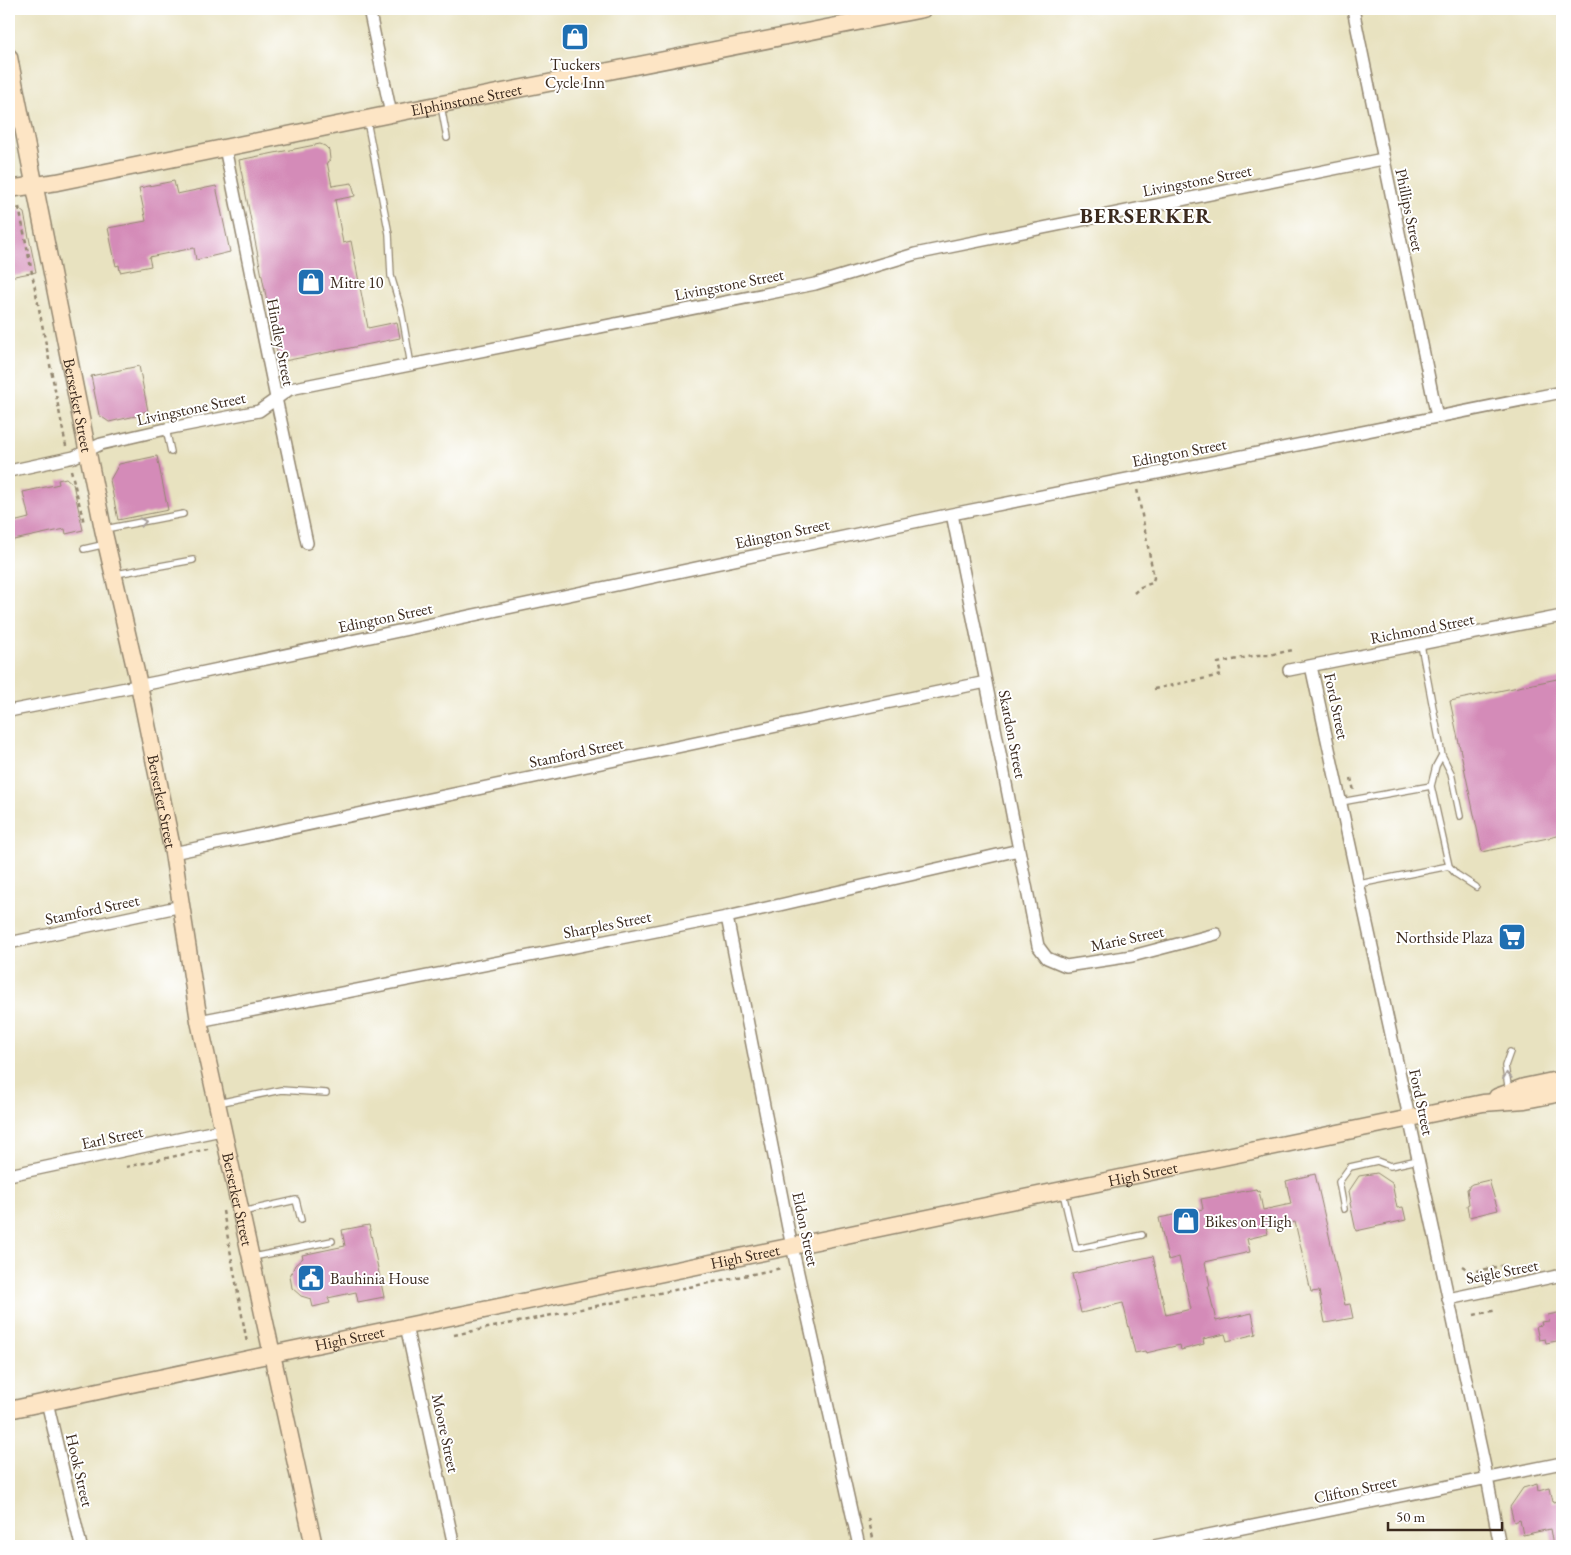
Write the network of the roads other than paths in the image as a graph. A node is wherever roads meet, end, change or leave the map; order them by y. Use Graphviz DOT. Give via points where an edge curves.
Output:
graph roads {
  1 [pos="369,9"];
  2 [pos="923,9"];
  3 [pos="1353,9"];
  4 [pos="890,12"];
  5 [pos="9,57"];
  6 [pos="441,104"];
  7 [pos="391,114"];
  8 [pos="367,119"];
  9 [pos="447,138"];
  10 [pos="225,148"];
  11 [pos="1383,159"];
  12 [pos="34,185"];
  13 [pos="9,189"];
  14 [pos="411,365"];
  15 [pos="1562,392"];
  16 [pos="276,398"];
  17 [pos="1437,417"];
  18 [pos="166,429"];
  19 [pos="87,451"];
  20 [pos="171,452"];
  21 [pos="9,471"];
  22 [pos="183,514"];
  23 [pos="952,514"];
  24 [pos="104,537"];
  25 [pos="307,543"];
  26 [pos="84,549"];
  27 [pos="192,560"];
  28 [pos="113,574"];
  29 [pos="1562,616"];
  30 [pos="1421,645"];
  31 [pos="1312,666"];
  32 [pos="1289,670"];
  33 [pos="986,682"];
  34 [pos="139,685"];
  35 [pos="9,711"];
  36 [pos="1442,755"];
  37 [pos="1431,786"];
  38 [pos="1341,802"];
  39 [pos="1460,816"];
  40 [pos="1019,850"];
  41 [pos="173,853"];
  42 [pos="1449,866"];
  43 [pos="1359,884"];
  44 [pos="1476,887"];
  45 [pos="182,906"];
  46 [pos="727,917"];
  47 [pos="1216,934"];
  48 [pos="9,943"];
  49 [pos="1047,958"];
  50 [pos="199,1020"];
  51 [pos="1510,1052"];
  52 [pos="1562,1079"];
  53 [pos="326,1093"];
  54 [pos="1562,1093"];
  55 [pos="1510,1096"];
  56 [pos="216,1104"];
  57 [pos="1410,1119"];
  58 [pos="215,1131"];
  59 [pos="1418,1160"];
  60 [pos="9,1175"];
  61 [pos="1062,1190"];
  62 [pos="1344,1209"];
  63 [pos="240,1212"];
  64 [pos="301,1220"];
  65 [pos="1142,1235"];
  66 [pos="332,1241"];
  67 [pos="792,1246"];
  68 [pos="250,1257"];
  69 [pos="1562,1275"];
  70 [pos="1448,1299"];
  71 [pos="406,1326"];
  72 [pos="272,1354"];
  73 [pos="47,1402"];
  74 [pos="9,1410"];
  75 [pos="1562,1463"];
  76 [pos="1487,1478"];
  77 [pos="81,1546"];
  78 [pos="314,1546"];
  79 [pos="454,1546"];
  80 [pos="859,1546"];
  81 [pos="1154,1546"];
  82 [pos="1500,1546"];
  1 -- 7 [label="street"];
  2 -- 4 [label="street, Elphinstone Street"];
  3 -- 11 [label="street, Phillips Street"];
  4 -- 6 [label="street, Elphinstone Street"];
  5 -- 12 [label="street, Berserker Street"];
  6 -- 7 [label="street, Elphinstone Street"];
  6 -- 9 [label="lane"];
  7 -- 8 [label="street, Elphinstone Street"];
  8 -- 10 [label="street, Elphinstone Street"];
  8 -- 14 [label="lane" via="389,234 391,276 402,309"];
  10 -- 12 [label="street, Elphinstone Street"];
  10 -- 16 [label="street, Hindley Street"];
  11 -- 14 [label="street, Livingstone Street" via="915,254 814,284"];
  11 -- 17 [label="street, Phillips Street"];
  12 -- 13 [label="street, Elphinstone Street"];
  12 -- 19 [label="street, Berserker Street"];
  14 -- 16 [label="street, Livingstone Street" via="290,389"];
  15 -- 17 [label="street, Edington Street"];
  16 -- 18 [label="street, Livingstone Street" via="259,411"];
  16 -- 25 [label="street, Hindley Street"];
  17 -- 23 [label="street, Edington Street"];
  18 -- 19 [label="street, Livingstone Street" via="101,444"];
  18 -- 20 [label="lane"];
  19 -- 21 [label="street, Livingstone Street" via="74,457"];
  19 -- 24 [label="street, Berserker Street"];
  24 -- 22 [label="lane, one-way"];
  23 -- 33 [label="street, Skardon Street"];
  23 -- 34 [label="street, Edington Street"];
  24 -- 26 [label="lane"];
  24 -- 28 [label="street, Berserker Street"];
  27 -- 28 [label="lane"];
  28 -- 34 [label="street, Berserker Street"];
  29 -- 30 [label="street, Richmond Street"];
  30 -- 31 [label="street, Richmond Street"];
  30 -- 36 [label="lane"];
  31 -- 32 [label="street, Richmond Street"];
  31 -- 38 [label="street, Ford Street"];
  33 -- 40 [label="street, Skardon Street"];
  33 -- 41 [label="street, Stamford Street"];
  34 -- 35 [label="street, Edington Street"];
  34 -- 41 [label="street, Berserker Street"];
  36 -- 37 [label="lane"];
  36 -- 39 [label="lane" via="1452,773"];
  37 -- 38 [label="lane"];
  37 -- 42 [label="lane"];
  38 -- 43 [label="street, Ford Street"];
  40 -- 46 [label="street, Sharples Street"];
  40 -- 49 [label="street, Skardon Street" via="1038,946"];
  41 -- 45 [label="street, Berserker Street"];
  42 -- 43 [label="lane"];
  42 -- 44 [label="lane"];
  43 -- 57 [label="street, Ford Street"];
  45 -- 48 [label="street, Stamford Street"];
  45 -- 50 [label="street, Berserker Street"];
  46 -- 50 [label="street, Sharples Street"];
  46 -- 67 [label="street, Eldon Street"];
  47 -- 49 [label="street, Marie Street" via="1132,956 1066,966"];
  50 -- 56 [label="street, Berserker Street"];
  55 -- 51 [label="lane, one-way" via="1505,1066"];
  52 -- 55 [label="street, High Street" via="1524,1087"];
  53 -- 56 [label="lane" via="281,1090"];
  54 -- 55 [label="street, High Street" via="1524,1100"];
  55 -- 57 [label="street, High Street"];
  56 -- 58 [label="street, Berserker Street"];
  57 -- 59 [label="street, Ford Street"];
  57 -- 61 [label="street, High Street"];
  58 -- 60 [label="street, Earl Street"];
  58 -- 63 [label="street, Berserker Street"];
  59 -- 62 [label="lane" via="1390,1166 1377,1161 1350,1167 1339,1182"];
  59 -- 70 [label="street, Ford Street"];
  61 -- 65 [label="lane" via="1076,1249"];
  61 -- 67 [label="street, High Street"];
  63 -- 64 [label="lane" via="296,1200"];
  63 -- 68 [label="street, Berserker Street"];
  66 -- 68 [label="lane"];
  67 -- 71 [label="street, High Street"];
  67 -- 80 [label="street, Eldon Street"];
  68 -- 72 [label="street, Berserker Street"];
  69 -- 70 [label="street, Seigle Street"];
  70 -- 76 [label="street, Ford Street"];
  71 -- 72 [label="street, High Street"];
  71 -- 79 [label="street, Moore Street"];
  72 -- 73 [label="street, High Street"];
  72 -- 78 [label="street, Berserker Street"];
  73 -- 74 [label="street, High Street"];
  73 -- 77 [label="street, Hook Street"];
  75 -- 76 [label="street, Clifton Street"];
  76 -- 81 [label="street, Clifton Street"];
  76 -- 82 [label="street, Ford Street"];
}
